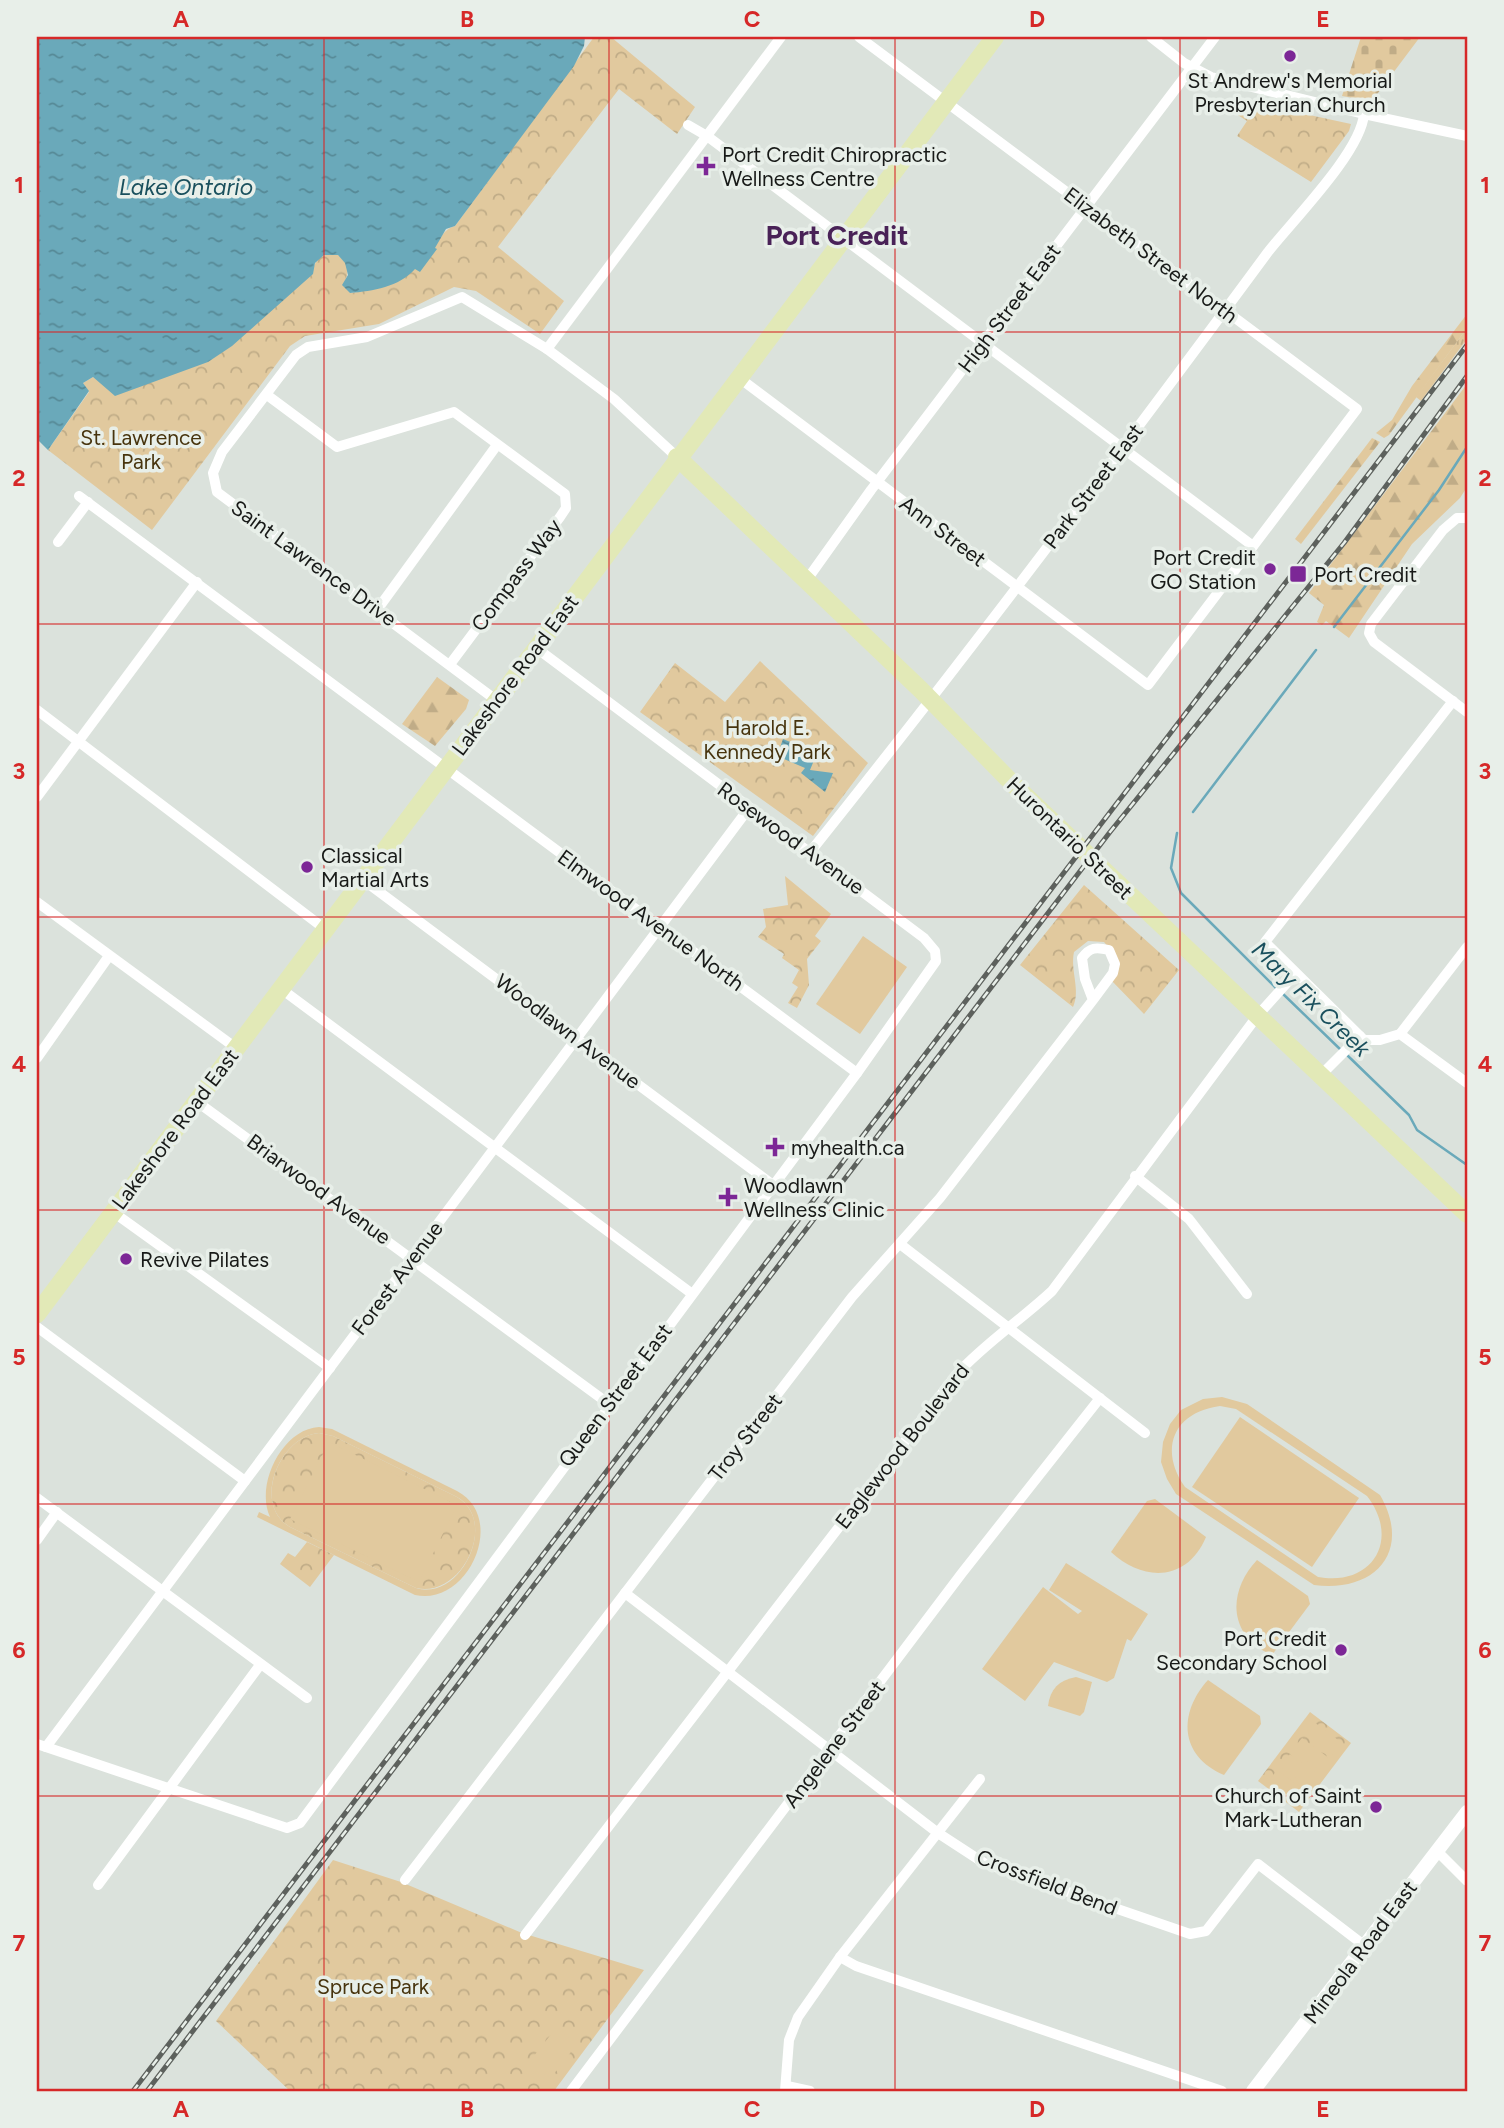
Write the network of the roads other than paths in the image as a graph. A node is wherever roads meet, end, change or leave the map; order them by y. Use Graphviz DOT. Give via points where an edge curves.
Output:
graph roads {
  1 [pos="781,37"];
  2 [pos="859,37"];
  3 [pos="995,37"];
  4 [pos="1151,37"];
  5 [pos="1215,37"];
  6 [pos="1191,67"];
  7 [pos="946,100"];
  8 [pos="1364,114"];
  9 [pos="688,125"];
  10 [pos="707,136"];
  11 [pos="1467,136"];
  12 [pos="1086,206"];
  13 [pos="841,239"];
  14 [pos="1226,311"];
  15 [pos="982,345"];
  16 [pos="547,349"];
  17 [pos="738,377"];
  18 [pos="267,395"];
  19 [pos="497,444"];
  20 [pos="1122,449"];
  21 [pos="677,457"];
  22 [pos="877,482"];
  23 [pos="1462,518"];
  24 [pos="58,542"];
  25 [pos="1253,546"];
  26 [pos="197,582"];
  27 [pos="806,582"];
  28 [pos="1017,587"];
  29 [pos="377,610"];
  30 [pos="535,647"];
  31 [pos="451,663"];
  32 [pos="930,699"];
  33 [pos="496,700"];
  34 [pos="1453,701"];
  35 [pos="37,710"];
  36 [pos="1467,712"];
  37 [pos="80,742"];
  38 [pos="445,768"];
  39 [pos="37,797"];
  40 [pos="749,808"];
  41 [pos="811,851"];
  42 [pos="362,879"];
  43 [pos="37,902"];
  44 [pos="660,927"];
  45 [pos="325,929"];
  46 [pos="1467,947"];
  47 [pos="109,956"];
  48 [pos="936,961"];
  49 [pos="1295,974"];
  50 [pos="280,988"];
  51 [pos="1093,1000"];
  52 [pos="1258,1015"];
  53 [pos="1400,1034"];
  54 [pos="1360,1035"];
  55 [pos="576,1036"];
  56 [pos="236,1048"];
  57 [pos="37,1058"];
  58 [pos="857,1073"];
  59 [pos="1321,1075"];
  60 [pos="1467,1083"];
  61 [pos="197,1101"];
  62 [pos="495,1145"];
  63 [pos="1135,1176"];
  64 [pos="773,1185"];
  65 [pos="113,1212"];
  66 [pos="1467,1214"];
  67 [pos="900,1244"];
  68 [pos="413,1257"];
  69 [pos="691,1293"];
  70 [pos="1247,1294"];
  71 [pos="37,1314"];
  72 [pos="37,1326"];
  73 [pos="1008,1327"];
  74 [pos="330,1368"];
  75 [pos="1100,1398"];
  76 [pos="609,1404"];
  77 [pos="1145,1433"];
  78 [pos="245,1481"];
  79 [pos="37,1498"];
  80 [pos="57,1512"];
  81 [pos="37,1540"];
  82 [pos="162,1592"];
  83 [pos="625,1593"];
  84 [pos="260,1665"];
  85 [pos="729,1670"];
  86 [pos="307,1698"];
  87 [pos="41,1746"];
  88 [pos="830,1749"];
  89 [pos="980,1779"];
  90 [pos="167,1788"];
  91 [pos="1467,1812"];
  92 [pos="938,1833"];
  93 [pos="1437,1851"];
  94 [pos="405,1880"];
  95 [pos="1467,1881"];
  96 [pos="98,1885"];
  97 [pos="525,1935"];
  98 [pos="1365,1946"];
  99 [pos="839,1957"];
  100 [pos="786,2089"];
  101 [pos="571,2091"];
  102 [pos="810,2091"];
  103 [pos="1222,2091"];
  104 [pos="1253,2091"];
  1 -- 10 [label="street"];
  2 -- 7 [label="street, Elizabeth Street North"];
  3 -- 7 [label="main road, Lakeshore Road East"];
  4 -- 6 [label="street"];
  5 -- 6 [label="street, High Street East"];
  6 -- 8 [label="street" via="1218,79"];
  6 -- 12 [label="street, High Street East"];
  7 -- 12 [label="street, Elizabeth Street North"];
  7 -- 13 [label="main road, Lakeshore Road East"];
  8 -- 11 [label="street"];
  8 -- 14 [label="street, Park Street East" via="1358,139"];
  9 -- 10 [label="street"];
  10 -- 13 [label="street"];
  10 -- 16 [label="street"];
  12 -- 14 [label="street, Elizabeth Street North"];
  12 -- 15 [label="street, High Street East"];
  13 -- 15 [label="street"];
  13 -- 17 [label="main road, Lakeshore Road East"];
  14 -- 20 [label="street, Park Street East"];
  14 -- 25 [label="street, Elizabeth Street North" via="1357,409"];
  15 -- 20 [label="street"];
  15 -- 22 [label="street, High Street East"];
  16 -- 18 [label="street, Saint Lawrence Drive" via="462,297 367,337 308,347 296,355"];
  16 -- 21 [label="street, Saint Lawrence Drive" via="638,418"];
  17 -- 21 [label="main road, Lakeshore Road East"];
  17 -- 22 [label="street, Ann Street"];
  18 -- 19 [label="street, Compass Way" via="337,447 454,412"];
  18 -- 29 [label="street, Saint Lawrence Drive" via="222,452 212,473 218,492"];
  19 -- 29 [label="street"];
  19 -- 31 [label="street, Compass Way" via="565,494 566,508"];
  20 -- 25 [label="street"];
  20 -- 28 [label="street, Park Street East"];
  21 -- 27 [label="main road, Hurontario Street"];
  21 -- 30 [label="main road, Lakeshore Road East"];
  22 -- 27 [label="street, High Street East"];
  22 -- 28 [label="street, Ann Street"];
  23 -- 34 [label="street" via="1443,530 1371,624 1369,633 1374,642"];
  24 -- 26 [label="street, Elmwood Avenue North" via="84,499"];
  25 -- 28 [label="street, Ann Street" via="1149,685"];
  26 -- 37 [label="street"];
  26 -- 38 [label="street, Elmwood Avenue North"];
  27 -- 32 [label="main road, Hurontario Street"];
  28 -- 32 [label="street, Park Street East"];
  29 -- 31 [label="street, Saint Lawrence Drive"];
  30 -- 33 [label="main road, Lakeshore Road East"];
  30 -- 40 [label="street, Rosewood Avenue"];
  31 -- 33 [label="street, Saint Lawrence Drive"];
  32 -- 41 [label="street, Park Street East"];
  32 -- 52 [label="main road, Hurontario Street" via="1013,784"];
  33 -- 38 [label="main road, Lakeshore Road East"];
  34 -- 36 [label="street"];
  34 -- 49 [label="street" via="1265,942"];
  35 -- 37 [label="street"];
  37 -- 39 [label="street"];
  37 -- 45 [label="street"];
  38 -- 42 [label="main road, Lakeshore Road East"];
  38 -- 44 [label="street, Elmwood Avenue North"];
  40 -- 41 [label="street, Rosewood Avenue"];
  40 -- 44 [label="street, Forest Avenue"];
  41 -- 48 [label="street, Rosewood Avenue" via="924,938 935,951"];
  42 -- 45 [label="main road, Lakeshore Road East"];
  42 -- 55 [label="street, Woodlawn Avenue"];
  43 -- 47 [label="street"];
  44 -- 55 [label="street, Forest Avenue"];
  44 -- 58 [label="street, Elmwood Avenue North"];
  45 -- 50 [label="main road, Lakeshore Road East"];
  46 -- 53 [label="street"];
  47 -- 56 [label="street"];
  47 -- 57 [label="street"];
  48 -- 58 [label="street, Queen Street East"];
  49 -- 52 [label="street, Eaglewood Boulevard"];
  49 -- 54 [label="street"];
  50 -- 56 [label="main road, Lakeshore Road East"];
  50 -- 62 [label="street"];
  51 -- 51 [label="street, Troy Street" via="1115,964 1109,950 1099,947 1082,958"];
  51 -- 67 [label="street, Troy Street"];
  52 -- 59 [label="main road, Hurontario Street"];
  52 -- 63 [label="street, Eaglewood Boulevard"];
  53 -- 54 [label="street" via="1380,1040 1364,1040"];
  53 -- 60 [label="street"];
  54 -- 59 [label="street"];
  55 -- 62 [label="street, Forest Avenue"];
  55 -- 64 [label="street, Woodlawn Avenue"];
  56 -- 61 [label="main road, Lakeshore Road East"];
  58 -- 64 [label="street, Queen Street East"];
  59 -- 66 [label="main road, Hurontario Street"];
  61 -- 65 [label="main road, Lakeshore Road East"];
  61 -- 68 [label="street, Briarwood Avenue"];
  62 -- 68 [label="street, Forest Avenue"];
  62 -- 69 [label="street"];
  63 -- 70 [label="street" via="1189,1219"];
  63 -- 73 [label="street, Eaglewood Boulevard" via="1052,1291"];
  64 -- 69 [label="street, Queen Street East"];
  65 -- 71 [label="main road, Lakeshore Road East"];
  65 -- 74 [label="street"];
  67 -- 73 [label="street"];
  67 -- 83 [label="street, Troy Street" via="852,1297"];
  68 -- 74 [label="street, Forest Avenue"];
  68 -- 76 [label="street, Briarwood Avenue"];
  69 -- 76 [label="street, Queen Street East"];
  72 -- 78 [label="street"];
  73 -- 75 [label="street"];
  73 -- 85 [label="street, Eaglewood Boulevard" via="956,1375"];
  74 -- 78 [label="street, Forest Avenue"];
  75 -- 77 [label="street"];
  75 -- 88 [label="street, Angelene Street"];
  76 -- 90 [label="street, Queen Street East" via="293,1828"];
  78 -- 82 [label="street, Forest Avenue"];
  79 -- 80 [label="street"];
  80 -- 81 [label="street"];
  80 -- 82 [label="street"];
  82 -- 84 [label="street"];
  82 -- 87 [label="street, Forest Avenue"];
  83 -- 85 [label="street, Crossfield Bend"];
  83 -- 94 [label="street, Troy Street"];
  84 -- 86 [label="street"];
  84 -- 90 [label="street"];
  85 -- 88 [label="street, Crossfield Bend"];
  85 -- 97 [label="street, Eaglewood Boulevard"];
  87 -- 90 [label="street"];
  88 -- 92 [label="street, Crossfield Bend"];
  88 -- 101 [label="street, Angelene Street"];
  89 -- 92 [label="street"];
  90 -- 96 [label="street"];
  91 -- 93 [label="street, Mineola Road East"];
  92 -- 98 [label="street, Crossfield Bend" via="984,1863 1190,1934 1206,1931 1258,1864"];
  92 -- 99 [label="street"];
  93 -- 95 [label="street"];
  93 -- 98 [label="street, Mineola Road East"];
  98 -- 104 [label="street, Mineola Road East"];
  99 -- 100 [label="street" via="792,2028"];
  99 -- 103 [label="street"];
  100 -- 102 [label="street"];
}
